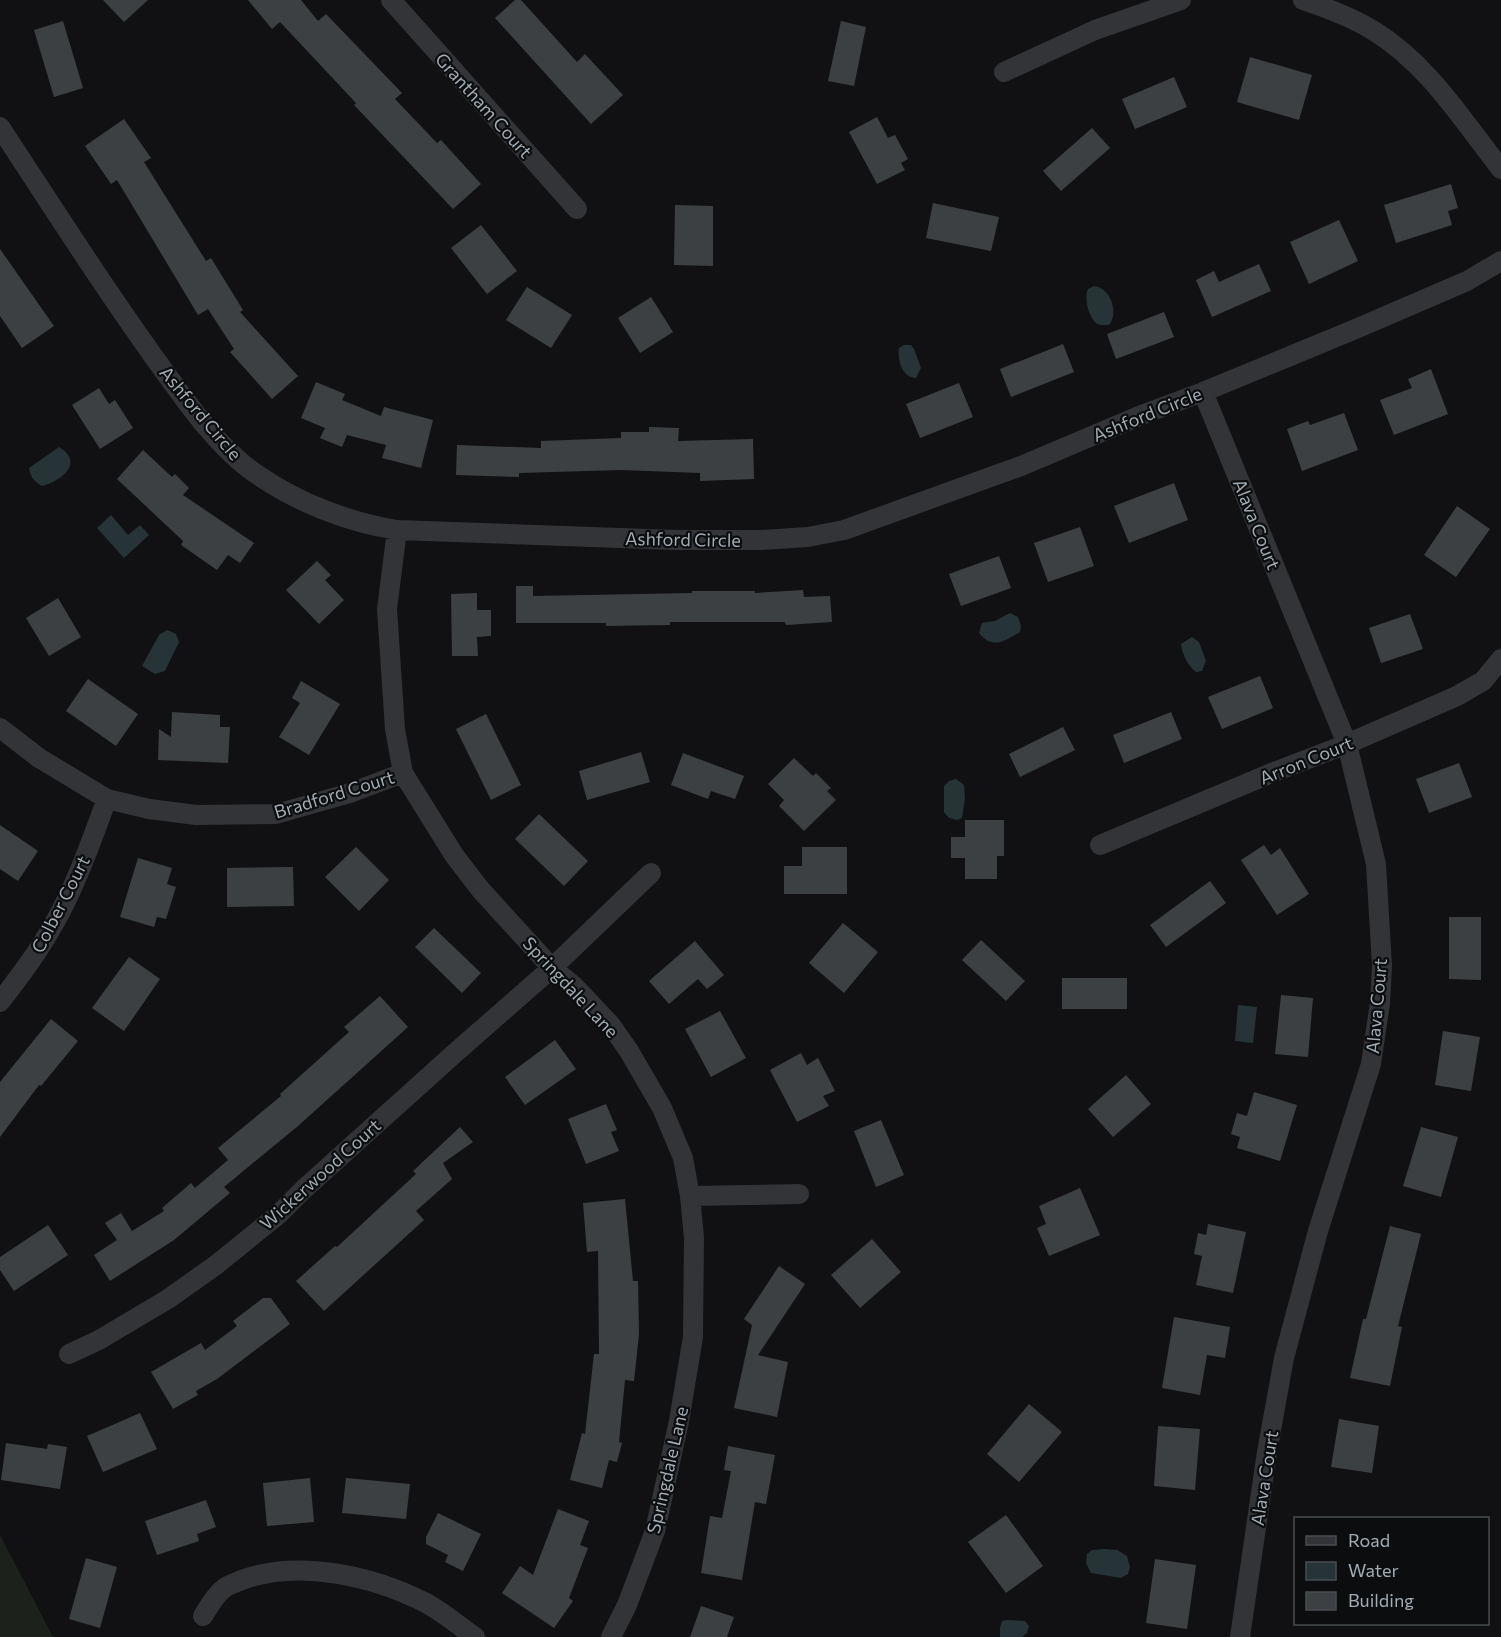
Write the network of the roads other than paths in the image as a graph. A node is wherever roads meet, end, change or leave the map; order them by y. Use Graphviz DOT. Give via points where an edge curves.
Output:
graph roads {
  1 [pos="391,0"];
  2 [pos="1181,0"];
  3 [pos="1303,0"];
  4 [pos="1004,72"];
  5 [pos="0,127"];
  6 [pos="1501,169"];
  7 [pos="577,209"];
  8 [pos="1501,261"];
  9 [pos="1203,392"];
  10 [pos="397,530"];
  11 [pos="1501,658"];
  12 [pos="0,728"];
  13 [pos="1347,744"];
  14 [pos="403,773"];
  15 [pos="107,799"];
  16 [pos="1100,845"];
  17 [pos="651,873"];
  18 [pos="552,968"];
  19 [pos="0,1002"];
  20 [pos="798,1194"];
  21 [pos="690,1196"];
  22 [pos="69,1354"];
  23 [pos="202,1616"];
  24 [pos="475,1637"];
  25 [pos="611,1637"];
  26 [pos="1240,1637"];
  1 -- 7 [label="street, Grantham Court"];
  2 -- 4 [label="street" via="1095,30"];
  3 -- 6 [label="street" via="1345,16 1390,43 1438,88"];
  5 -- 10 [label="street, Ashford Circle" via="145,345 202,420 240,461 320,508 372,526"];
  8 -- 9 [label="street, Ashford Circle" via="1415,305"];
  9 -- 10 [label="street, Ashford Circle" via="1021,466 853,527 807,537 676,540"];
  9 -- 13 [label="street, Alava Court"];
  10 -- 14 [label="street, Springdale Lane" via="387,609 395,729"];
  11 -- 13 [label="street, Arron Court" via="1482,681 1457,696"];
  12 -- 15 [label="street, Bradford Court" via="39,758"];
  13 -- 16 [label="street, Arron Court"];
  13 -- 26 [label="street, Alava Court" via="1376,864 1382,966 1380,1003 1371,1064 1318,1230 1284,1358"];
  14 -- 15 [label="street, Bradford Court" via="276,814 196,815"];
  14 -- 18 [label="street, Springdale Lane" via="480,890"];
  15 -- 19 [label="street, Colber Court" via="56,922"];
  17 -- 18 [label="street, Wickerwood Court"];
  18 -- 21 [label="street, Springdale Lane" via="596,1008 629,1051 662,1108 683,1158"];
  18 -- 22 [label="street, Wickerwood Court" via="279,1214 216,1265 143,1315"];
  20 -- 21 [label="street"];
  21 -- 25 [label="street, Springdale Lane" via="694,1238 693,1337 679,1421 655,1531"];
  23 -- 24 [label="street" via="222,1590 244,1579 277,1572 323,1573 368,1581 408,1594"];
}
